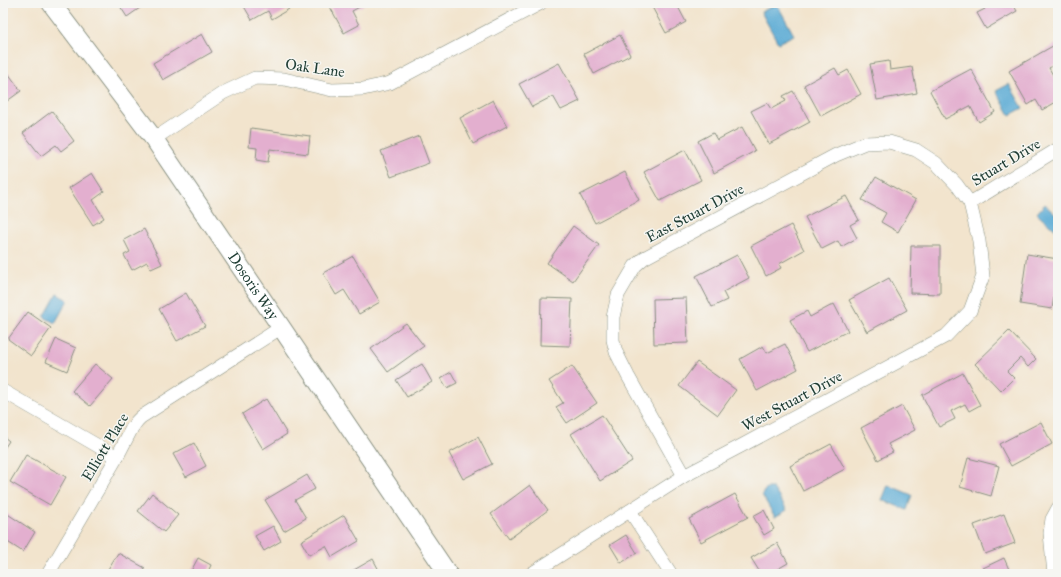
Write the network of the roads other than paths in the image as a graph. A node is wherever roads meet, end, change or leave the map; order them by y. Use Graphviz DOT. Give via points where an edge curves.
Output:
graph roads {
  1 [pos="51,3"];
  2 [pos="541,3"];
  3 [pos="154,139"];
  4 [pos="1058,149"];
  5 [pos="970,203"];
  6 [pos="282,327"];
  7 [pos="3,391"];
  8 [pos="117,457"];
  9 [pos="684,476"];
  10 [pos="1058,508"];
  11 [pos="630,511"];
  12 [pos="48,574"];
  13 [pos="448,574"];
  14 [pos="531,574"];
  15 [pos="671,574"];
  16 [pos="1054,574"];
  1 -- 3 [label="street, Dosoris Way"];
  2 -- 3 [label="street, Oak Lane" via="390,83 363,89 332,90 284,79 255,78 223,93"];
  3 -- 6 [label="street, Dosoris Way"];
  4 -- 5 [label="street, Stuart Drive"];
  5 -- 9 [label="street, West Stuart Drive" via="979,241 983,276 970,312 946,336"];
  5 -- 9 [label="street, East Stuart Drive" via="936,163 916,150 889,142 866,144 836,155 644,258 635,266 618,295 613,317 613,340 628,376"];
  6 -- 8 [label="street, Elliott Place" via="141,417 127,436"];
  6 -- 13 [label="street, Dosoris Way"];
  7 -- 8 [label="street"];
  8 -- 12 [label="street, Elliott Place"];
  9 -- 11 [label="street, West Stuart Drive"];
  10 -- 16 [label="street" via="1052,519 1050,533"];
  11 -- 14 [label="street, West Stuart Drive"];
  11 -- 15 [label="street"];
}
